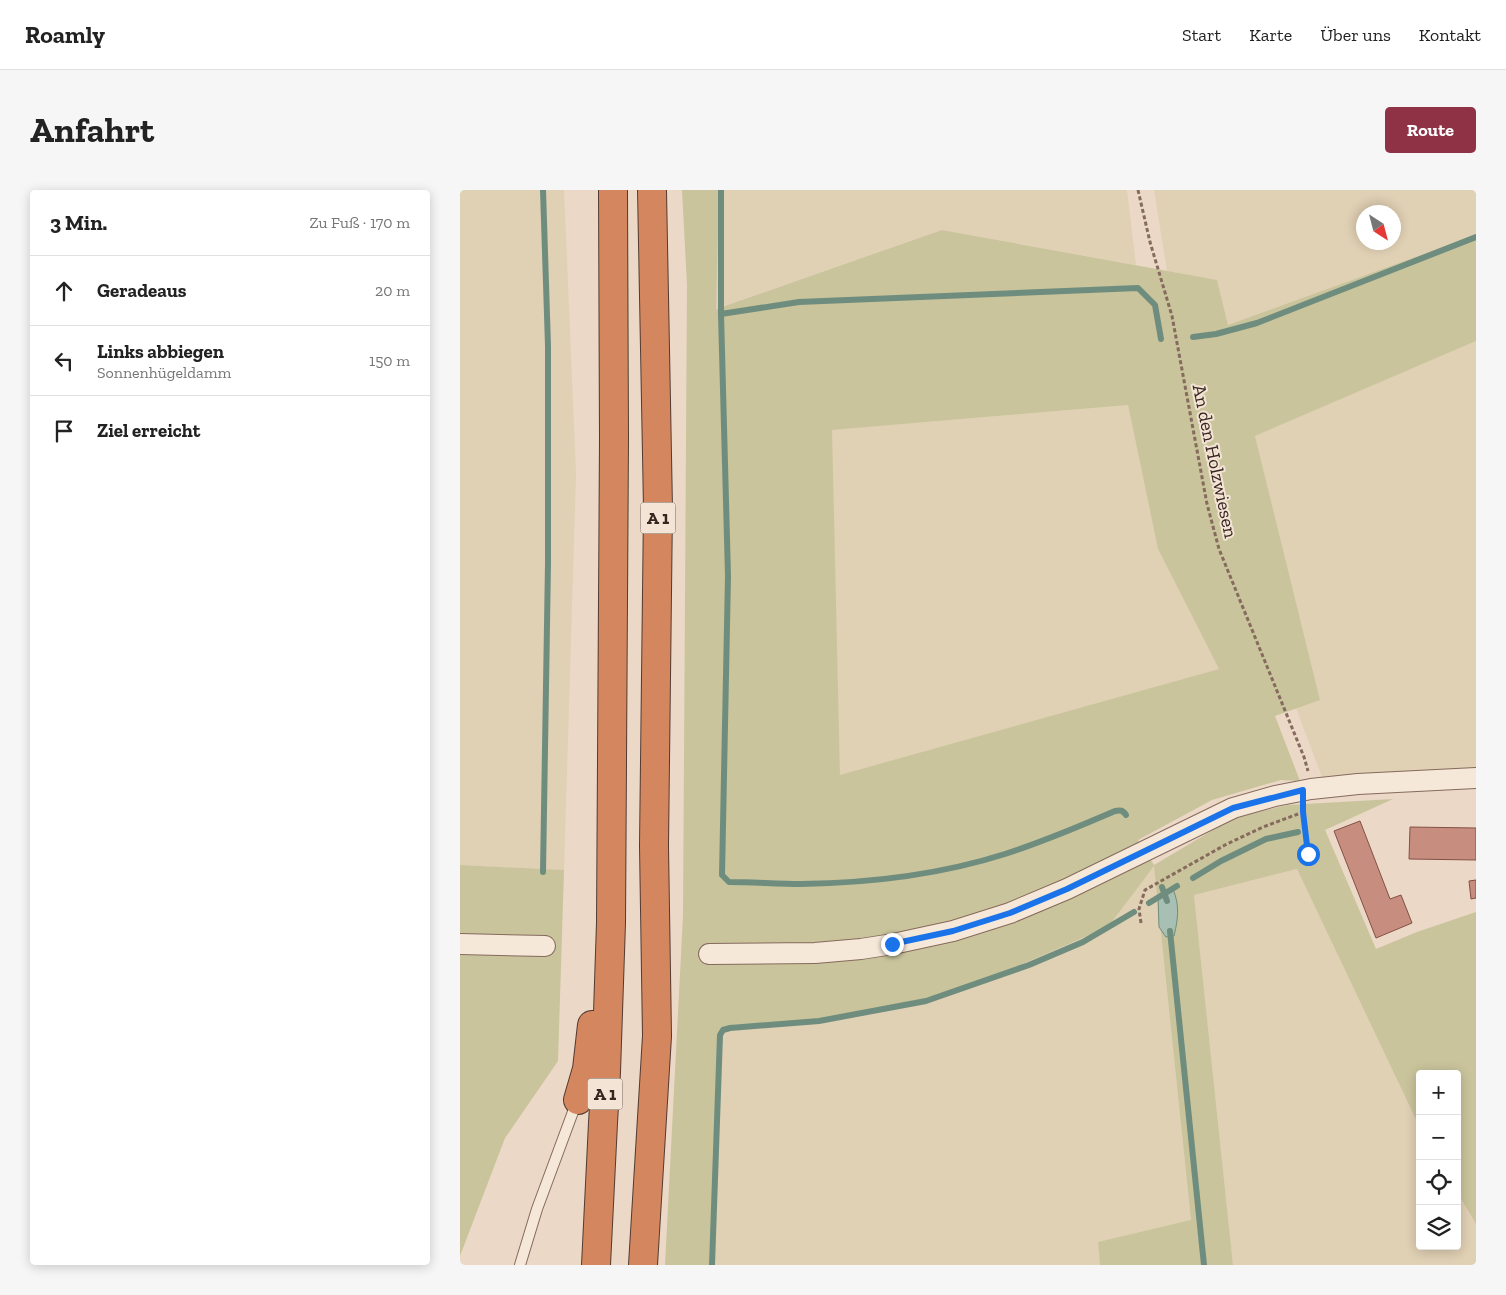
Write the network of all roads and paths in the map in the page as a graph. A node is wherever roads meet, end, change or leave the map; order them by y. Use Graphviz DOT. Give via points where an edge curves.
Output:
graph roads {
  1 [pos="613,190"];
  2 [pos="652,190"];
  3 [pos="1138,190"];
  4 [pos="1304,757"];
  5 [pos="1476,778"];
  6 [pos="1303,790"];
  7 [pos="1303,812"];
  8 [pos="1308,854"];
  9 [pos="611,923"];
  10 [pos="1140,923"];
  11 [pos="460,944"];
  12 [pos="544,946"];
  13 [pos="709,954"];
  14 [pos="578,1100"];
  15 [pos="520,1265"];
  16 [pos="596,1265"];
  17 [pos="643,1265"];
  1 -- 9 [label="highway, A 1"];
  2 -- 17 [label="highway, A 1" via="658,508 654,846 657,1036"];
  3 -- 4 [label="path, An den Holzwiesen" via="1172,316 1207,504 1219,549"];
  5 -- 6 [label="street"];
  6 -- 7 [label="path"];
  6 -- 13 [label="street" via="1233,808 1067,889 1010,913 953,931 852,950"];
  7 -- 8 [label="path"];
  7 -- 10 [label="path" via="1225,845 1145,890 1139,909"];
  9 -- 14 [label="highway" via="593,1001 591,1036"];
  9 -- 16 [label="highway, A 1"];
  11 -- 12 [label="street"];
  14 -- 15 [label="lane" via="537,1209"];
}
